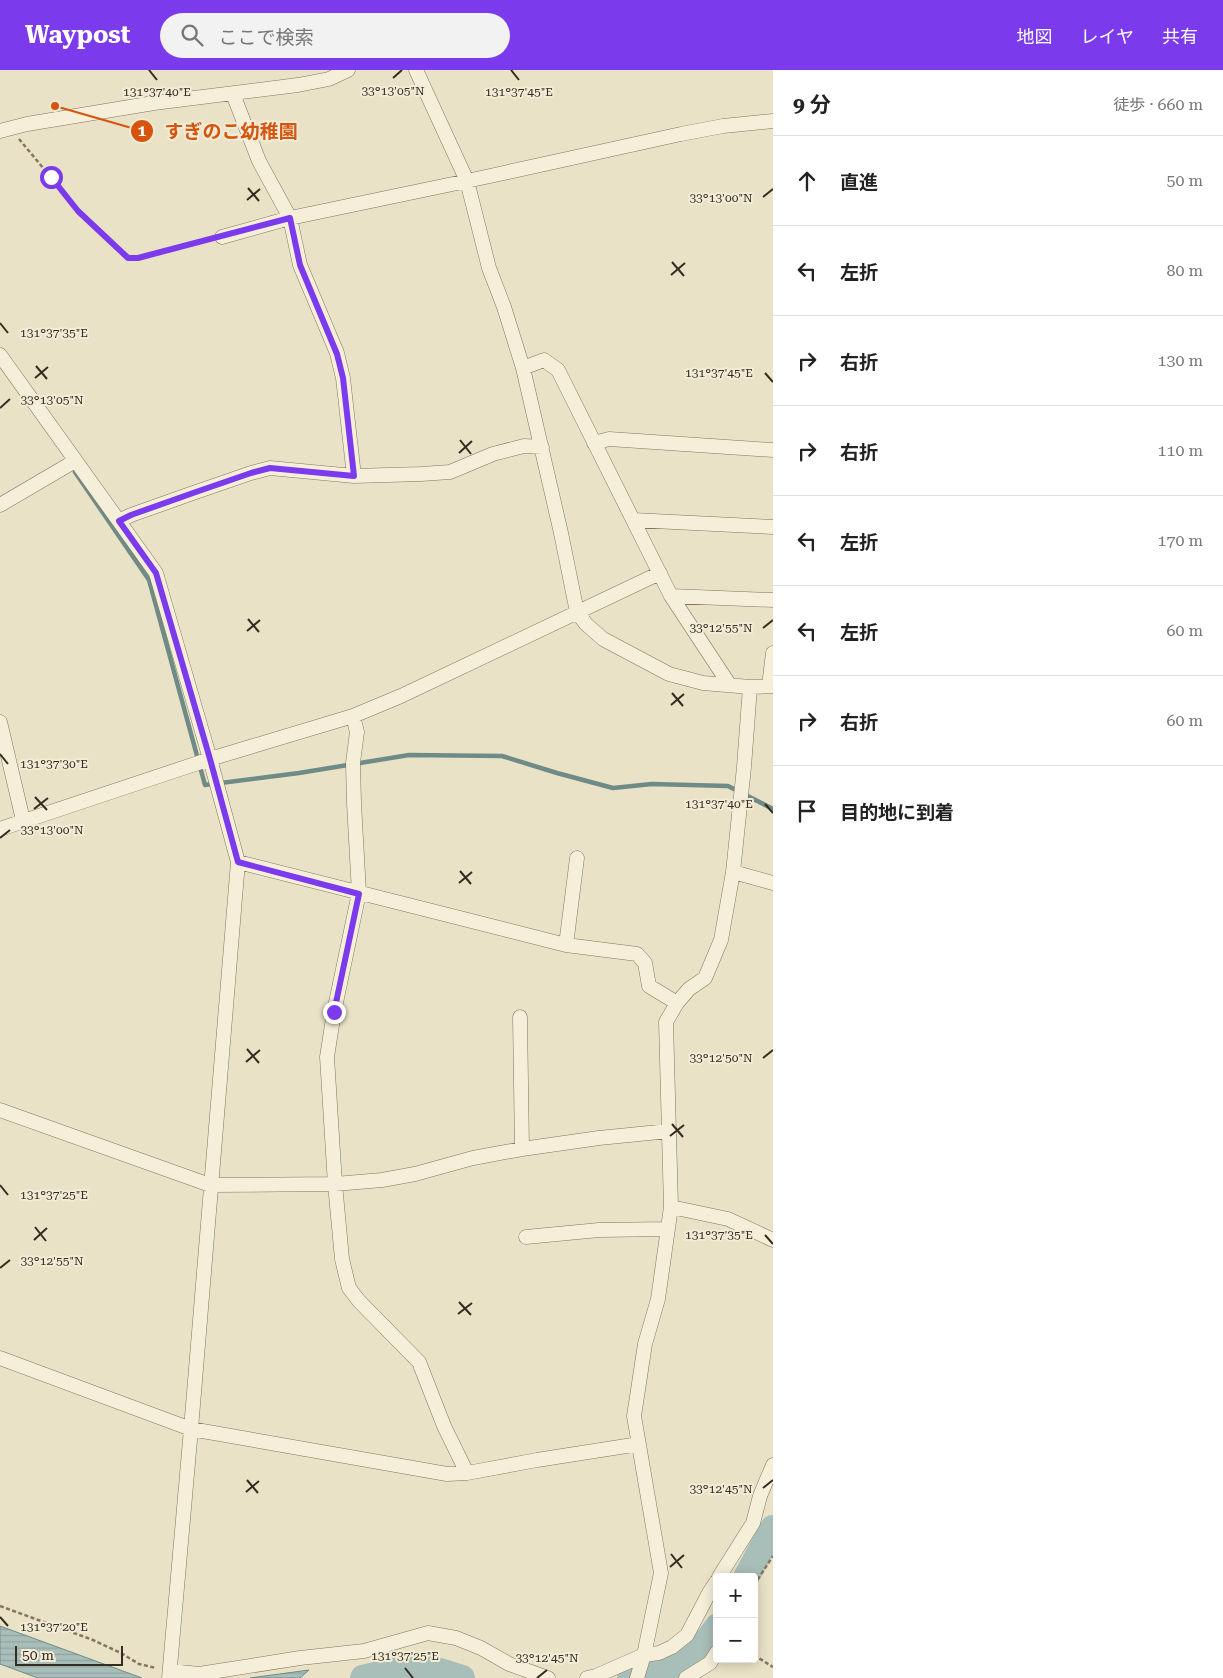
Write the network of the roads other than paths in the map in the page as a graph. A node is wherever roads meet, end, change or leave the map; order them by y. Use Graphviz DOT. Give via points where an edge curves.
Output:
graph roads {
  1 [pos="348,70"];
  2 [pos="416,70"];
  3 [pos="233,94"];
  4 [pos="773,121"];
  5 [pos="5,129"];
  6 [pos="467,181"];
  7 [pos="290,218"];
  8 [pos="222,237"];
  9 [pos="0,355"];
  10 [pos="524,368"];
  11 [pos="594,443"];
  12 [pos="542,447"];
  13 [pos="773,450"];
  14 [pos="75,461"];
  15 [pos="354,476"];
  16 [pos="0,505"];
  17 [pos="633,520"];
  18 [pos="119,521"];
  19 [pos="773,527"];
  20 [pos="660,573"];
  21 [pos="671,596"];
  22 [pos="773,600"];
  23 [pos="578,612"];
  24 [pos="773,653"];
  25 [pos="729,684"];
  26 [pos="771,686"];
  27 [pos="750,687"];
  28 [pos="353,716"];
  29 [pos="0,722"];
  30 [pos="210,759"];
  31 [pos="24,820"];
  32 [pos="0,828"];
  33 [pos="577,858"];
  34 [pos="238,862"];
  35 [pos="733,872"];
  36 [pos="773,883"];
  37 [pos="359,894"];
  38 [pos="566,945"];
  39 [pos="677,1003"];
  40 [pos="520,1017"];
  41 [pos="0,1110"];
  42 [pos="669,1131"];
  43 [pos="522,1149"];
  44 [pos="335,1184"];
  45 [pos="210,1185"];
  46 [pos="671,1207"];
  47 [pos="668,1229"];
  48 [pos="526,1237"];
  49 [pos="773,1240"];
  50 [pos="0,1358"];
  51 [pos="191,1428"];
  52 [pos="639,1444"];
  53 [pos="773,1464"];
  54 [pos="467,1473"];
  55 [pos="722,1573"];
  56 [pos="713,1587"];
  57 [pos="644,1655"];
  58 [pos="713,1658"];
  59 [pos="169,1674"];
  60 [pos="548,1678"];
  61 [pos="588,1678"];
  62 [pos="637,1678"];
  63 [pos="686,1678"];
  1 -- 3 [label="street" via="329,79"];
  2 -- 6 [label="street"];
  3 -- 5 [label="street" via="154,103"];
  3 -- 7 [label="street" via="259,161"];
  4 -- 6 [label="street" via="681,134"];
  6 -- 7 [label="street"];
  6 -- 10 [label="street" via="489,268"];
  7 -- 8 [label="street"];
  7 -- 15 [label="street" via="300,265 341,370"];
  9 -- 14 [label="street"];
  10 -- 11 [label="street" via="544,360 558,370"];
  10 -- 12 [label="street"];
  11 -- 13 [label="street" via="609,439"];
  11 -- 17 [label="street"];
  12 -- 15 [label="street" via="524,446 493,454 450,472"];
  12 -- 23 [label="street"];
  14 -- 16 [label="street"];
  14 -- 18 [label="street"];
  15 -- 18 [label="street" via="270,468"];
  17 -- 19 [label="street"];
  17 -- 20 [label="street"];
  18 -- 30 [label="street" via="156,573"];
  20 -- 21 [label="street"];
  20 -- 23 [label="street"];
  21 -- 22 [label="street"];
  21 -- 25 [label="street"];
  23 -- 25 [label="street" via="586,624 603,638 669,674 703,683"];
  23 -- 28 [label="street"];
  24 -- 26 [label="street"];
  25 -- 27 [label="street"];
  26 -- 27 [label="street"];
  27 -- 35 [label="street"];
  28 -- 30 [label="street"];
  28 -- 37 [label="street" via="357,732 353,763"];
  29 -- 31 [label="street"];
  30 -- 31 [label="street"];
  30 -- 34 [label="street"];
  31 -- 32 [label="street"];
  33 -- 38 [label="street"];
  34 -- 37 [label="street"];
  34 -- 45 [label="street"];
  35 -- 36 [label="street"];
  35 -- 39 [label="street" via="721,940 705,978"];
  37 -- 38 [label="street"];
  37 -- 44 [label="street" via="327,1057"];
  38 -- 39 [label="street" via="637,954 644,962 649,986"];
  39 -- 42 [label="street" via="666,1022"];
  40 -- 43 [label="street"];
  41 -- 45 [label="street"];
  42 -- 43 [label="street"];
  42 -- 46 [label="street"];
  43 -- 44 [label="street" via="472,1158 415,1174"];
  44 -- 45 [label="street"];
  44 -- 54 [label="street" via="342,1259 349,1288 419,1362"];
  45 -- 51 [label="street"];
  46 -- 47 [label="street"];
  46 -- 49 [label="street" via="728,1219"];
  47 -- 48 [label="street" via="599,1230"];
  47 -- 52 [label="street" via="658,1299 645,1344 634,1416"];
  50 -- 51 [label="street"];
  51 -- 54 [label="street" via="447,1474"];
  51 -- 59 [label="street"];
  52 -- 54 [label="street"];
  52 -- 57 [label="street" via="661,1573"];
  53 -- 55 [label="street" via="753,1523"];
  56 -- 57 [label="street" via="687,1635 672,1647"];
  57 -- 61 [label="street"];
  57 -- 62 [label="street"];
  58 -- 63 [label="street"];
  59 -- 60 [label="street" via="199,1674 364,1651 428,1633 456,1638 509,1664"];
}
